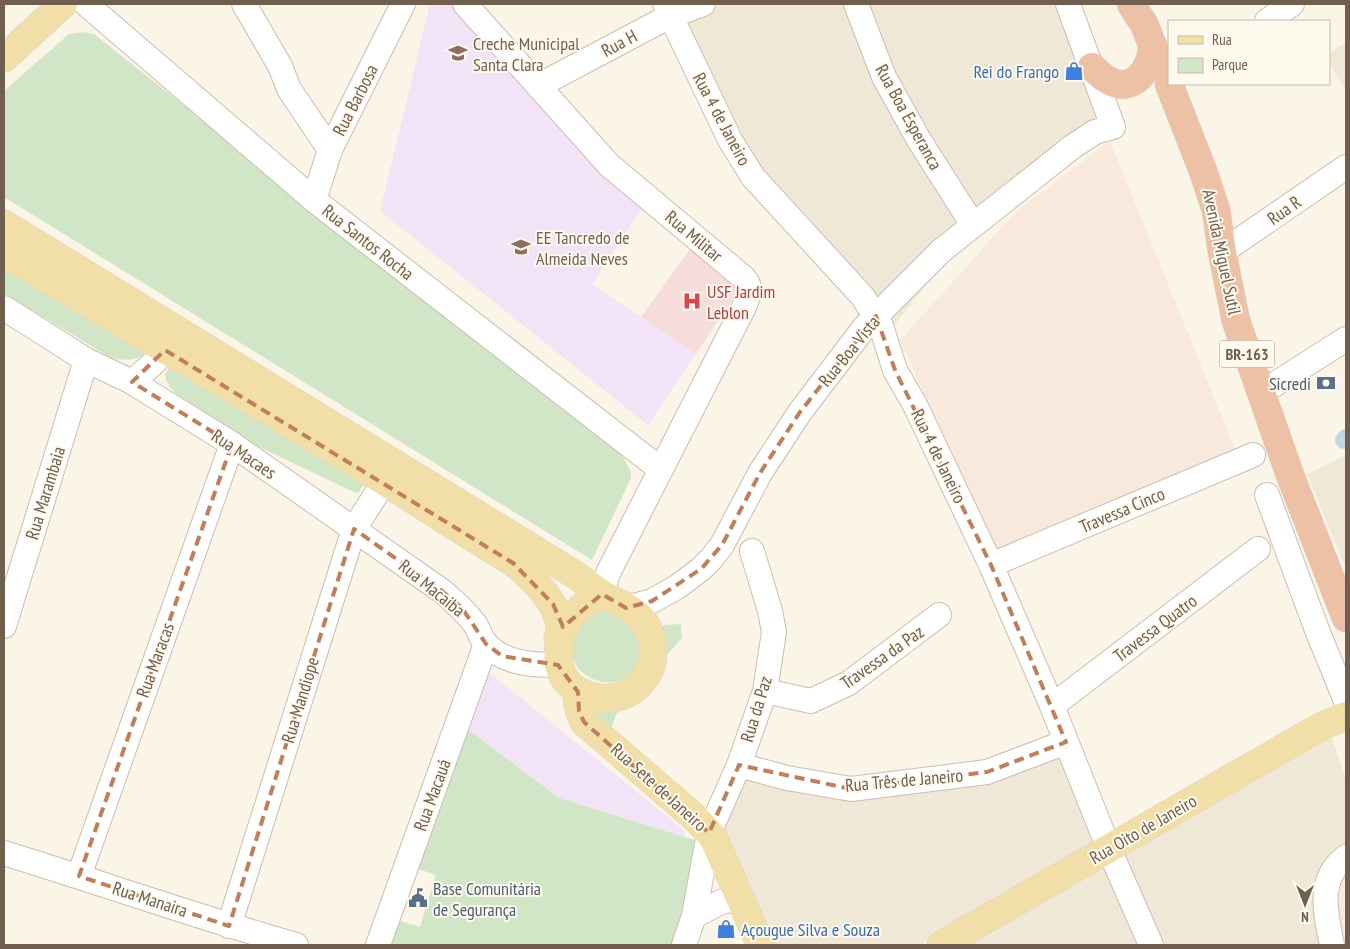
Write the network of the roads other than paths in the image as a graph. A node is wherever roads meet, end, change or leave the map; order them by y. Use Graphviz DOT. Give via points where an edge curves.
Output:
graph roads {
  1 [pos="63,4"];
  2 [pos="86,4"];
  3 [pos="244,4"];
  4 [pos="403,4"];
  5 [pos="465,4"];
  6 [pos="703,4"];
  7 [pos="856,4"];
  8 [pos="1068,4"];
  9 [pos="1131,4"];
  10 [pos="1292,4"];
  11 [pos="668,10"];
  12 [pos="1268,20"];
  13 [pos="1153,46"];
  14 [pos="4,58"];
  15 [pos="1092,67"];
  16 [pos="1168,77"];
  17 [pos="1172,85"];
  18 [pos="538,86"];
  19 [pos="330,150"];
  20 [pos="1346,167"];
  21 [pos="314,200"];
  22 [pos="4,224"];
  23 [pos="973,225"];
  24 [pos="1222,252"];
  25 [pos="4,253"];
  26 [pos="4,308"];
  27 [pos="876,316"];
  28 [pos="1346,339"];
  29 [pos="164,350"];
  30 [pos="86,360"];
  31 [pos="132,382"];
  32 [pos="1261,393"];
  33 [pos="232,444"];
  34 [pos="1253,455"];
  35 [pos="660,469"];
  36 [pos="384,482"];
  37 [pos="1267,495"];
  38 [pos="354,529"];
  39 [pos="1258,549"];
  40 [pos="752,551"];
  41 [pos="991,565"];
  42 [pos="602,594"];
  43 [pos="626,608"];
  44 [pos="939,615"];
  45 [pos="1346,618"];
  46 [pos="4,626"];
  47 [pos="486,644"];
  48 [pos="559,652"];
  49 [pos="578,691"];
  50 [pos="765,691"];
  51 [pos="1346,701"];
  52 [pos="1052,706"];
  53 [pos="1346,716"];
  54 [pos="1066,742"];
  55 [pos="739,764"];
  56 [pos="709,833"];
  57 [pos="1109,849"];
  58 [pos="4,853"];
  59 [pos="1346,858"];
  60 [pos="79,876"];
  61 [pos="741,900"];
  62 [pos="694,916"];
  63 [pos="229,926"];
  64 [pos="296,945"];
  65 [pos="378,945"];
  66 [pos="684,945"];
  67 [pos="761,945"];
  68 [pos="941,945"];
  69 [pos="1151,945"];
  70 [pos="1332,945"];
  1 -- 14 [label="main road"];
  2 -- 21 [label="street, Rua Santos Rocha"];
  3 -- 19 [label="street" via="280,66 289,89"];
  4 -- 19 [label="street, Rua Barbosa"];
  5 -- 18 [label="street, Rua Militar"];
  6 -- 11 [label="street, Rua H"];
  7 -- 23 [label="street, Rua Boa Esperanca" via="884,77 918,140"];
  8 -- 15 [label="street"];
  9 -- 13 [label="highway, Avenida Miguel Sutil / BR-163"];
  10 -- 12 [label="street"];
  11 -- 18 [label="street, Rua H"];
  11 -- 27 [label="street, Rua 4 de Janeiro" via="730,140 753,177 863,297"];
  13 -- 15 [label="highway" via="1146,69 1139,79 1128,84 1109,81"];
  13 -- 16 [label="highway, Avenida Miguel Sutil / BR-163"];
  15 -- 23 [label="street, Rua Boa Vista" via="1113,127 1085,138"];
  17 -- 24 [label="highway, Avenida Miguel Sutil / BR-163" via="1216,210"];
  18 -- 35 [label="street, Rua Militar" via="609,165 744,278 749,286 744,307"];
  19 -- 21 [label="street, Rua Barbosa"];
  20 -- 24 [label="street, Rua R"];
  21 -- 35 [label="street, Rua Santos Rocha"];
  22 -- 42 [label="main road"];
  23 -- 27 [label="street, Rua Boa Vista" via="941,251"];
  24 -- 32 [label="highway, Avenida Miguel Sutil / BR-163" via="1236,321"];
  25 -- 29 [label="main road"];
  26 -- 30 [label="street, Rua Macaes"];
  27 -- 41 [label="street, Rua 4 de Janeiro" via="895,370 915,404"];
  27 -- 43 [label="street, Rua Boa Vista" via="800,412 760,473 722,545 711,559 677,587 652,601"];
  28 -- 32 [label="street"];
  29 -- 31 [label="street" via="158,360"];
  29 -- 36 [label="main road"];
  30 -- 31 [label="street, Rua Macaes"];
  30 -- 46 [label="street, Rua Marambaia"];
  31 -- 33 [label="street, Rua Macaes"];
  32 -- 45 [label="highway, Avenida Miguel Sutil / BR-163"];
  33 -- 38 [label="street, Rua Macaes"];
  33 -- 60 [label="street, Rua Maracas"];
  34 -- 41 [label="street, Travessa Cinco"];
  35 -- 42 [label="street, Rua Militar" via="608,573"];
  36 -- 38 [label="street, Rua Mandiope"];
  36 -- 48 [label="main road" via="524,572 553,604 561,627"];
  37 -- 51 [label="street"];
  38 -- 47 [label="street, Rua Macaiba" via="462,608"];
  38 -- 63 [label="street, Rua Mandiope"];
  39 -- 52 [label="street, Travessa Quatro"];
  40 -- 50 [label="street, Rua da Paz" via="774,632"];
  41 -- 52 [label="street, Rua 4 de Janeiro"];
  42 -- 43 [label="main road"];
  42 -- 48 [label="main road" via="565,624"];
  43 -- 49 [label="main road" via="646,626 652,640 654,656 649,671 641,684 613,699 597,699"];
  44 -- 50 [label="street, Travessa da Paz" via="849,683 811,701"];
  47 -- 48 [label="street, Rua Macaiba" via="502,656 543,665"];
  47 -- 65 [label="street, Rua Macauá"];
  48 -- 49 [label="main road" via="566,678"];
  49 -- 56 [label="main road, Rua Sete de Janeiro" via="579,711 584,722"];
  50 -- 55 [label="street, Rua da Paz"];
  52 -- 54 [label="street, Rua 4 de Janeiro"];
  53 -- 57 [label="main road, Rua Oito de Janeiro" via="1320,727"];
  54 -- 55 [label="street, Rua Três de Janeiro" via="987,772 851,789 787,778"];
  54 -- 57 [label="street, Rua 4 de Janeiro"];
  55 -- 56 [label="street, Rua da Paz"];
  56 -- 61 [label="main road, Rua Sete de Janeiro"];
  56 -- 62 [label="street, Rua da Paz"];
  57 -- 68 [label="main road, Rua Oito de Janeiro"];
  57 -- 69 [label="street, Rua 4 de Janeiro"];
  58 -- 60 [label="street, Rua Manaira"];
  59 -- 70 [label="street" via="1327,882 1325,908"];
  60 -- 63 [label="street, Rua Manaira"];
  61 -- 62 [label="street" via="723,902"];
  61 -- 67 [label="main road, Rua Sete de Janeiro"];
  62 -- 66 [label="street, Rua da Paz"];
  63 -- 64 [label="street, Rua Manaira"];
}
